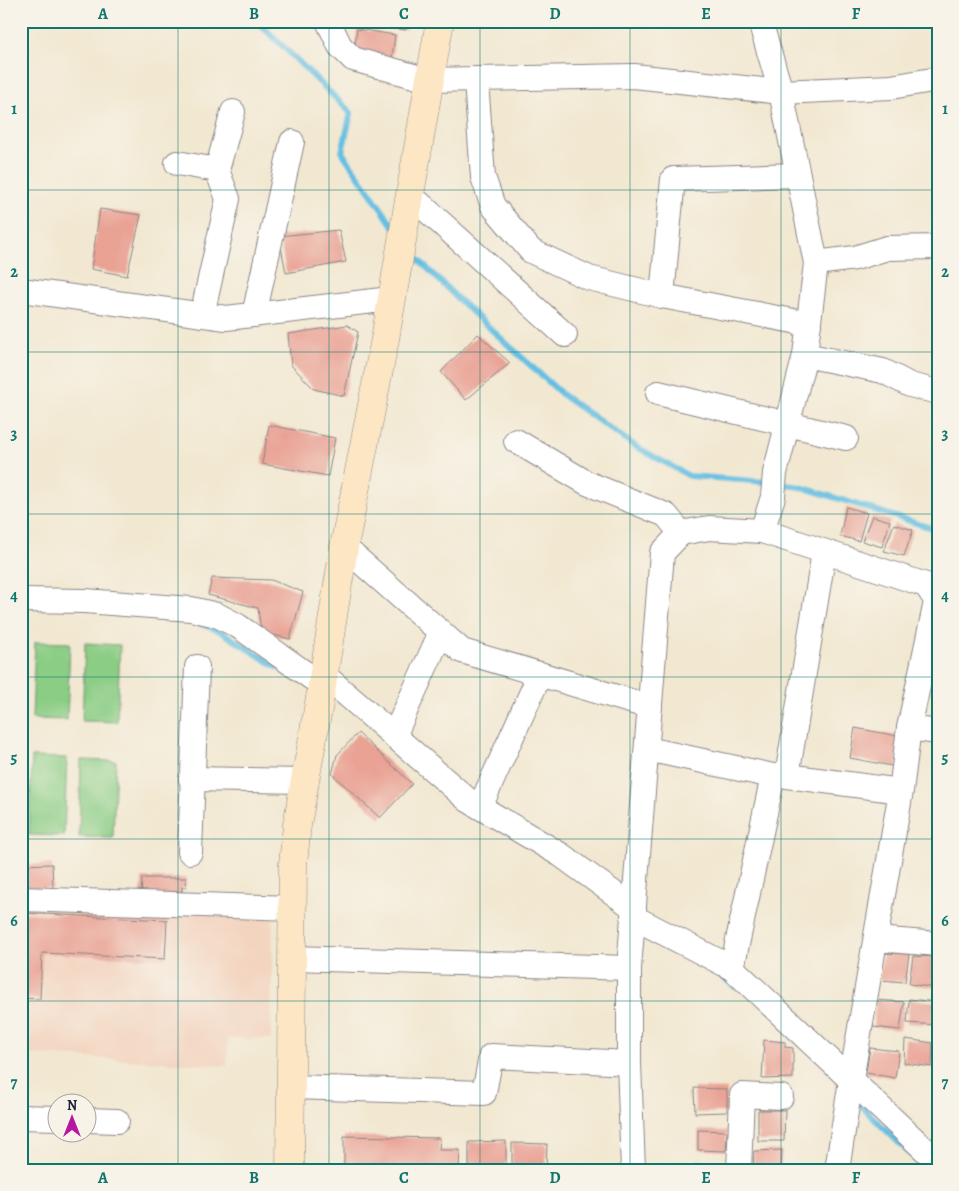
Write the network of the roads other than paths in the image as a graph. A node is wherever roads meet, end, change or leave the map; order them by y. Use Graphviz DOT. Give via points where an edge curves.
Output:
graph roads {
  1 [pos="328,21"];
  2 [pos="440,21"];
  3 [pos="760,21"];
  4 [pos="938,79"];
  5 [pos="428,80"];
  6 [pos="476,81"];
  7 [pos="781,92"];
  8 [pos="233,112"];
  9 [pos="292,142"];
  10 [pos="177,163"];
  11 [pos="217,170"];
  12 [pos="798,175"];
  13 [pos="408,194"];
  14 [pos="938,247"];
  15 [pos="816,263"];
  16 [pos="21,290"];
  17 [pos="662,296"];
  18 [pos="391,298"];
  19 [pos="202,315"];
  20 [pos="254,315"];
  21 [pos="809,324"];
  22 [pos="565,335"];
  23 [pos="805,355"];
  24 [pos="938,392"];
  25 [pos="658,393"];
  26 [pos="788,425"];
  27 [pos="846,438"];
  28 [pos="516,441"];
  29 [pos="762,531"];
  30 [pos="681,533"];
  31 [pos="344,547"];
  32 [pos="824,552"];
  33 [pos="21,600"];
  34 [pos="937,603"];
  35 [pos="441,632"];
  36 [pos="197,667"];
  37 [pos="540,674"];
  38 [pos="322,687"];
  39 [pos="650,707"];
  40 [pos="910,728"];
  41 [pos="938,732"];
  42 [pos="394,736"];
  43 [pos="647,749"];
  44 [pos="780,776"];
  45 [pos="191,779"];
  46 [pos="304,781"];
  47 [pos="901,791"];
  48 [pos="480,807"];
  49 [pos="190,852"];
  50 [pos="21,899"];
  51 [pos="292,908"];
  52 [pos="633,920"];
  53 [pos="876,939"];
  54 [pos="938,944"];
  55 [pos="292,958"];
  56 [pos="629,968"];
  57 [pos="732,968"];
  58 [pos="629,1063"];
  59 [pos="292,1087"];
  60 [pos="849,1089"];
  61 [pos="781,1097"];
  62 [pos="21,1117"];
  63 [pos="48,1118"];
  64 [pos="98,1120"];
  65 [pos="117,1121"];
  66 [pos="938,1162"];
  67 [pos="290,1170"];
  68 [pos="633,1170"];
  69 [pos="739,1170"];
  70 [pos="837,1170"];
  1 -- 5 [label="street" via="340,46 353,59"];
  2 -- 5 [label="street"];
  3 -- 7 [label="street"];
  4 -- 7 [label="street" via="891,88"];
  5 -- 6 [label="street"];
  5 -- 13 [label="street"];
  6 -- 7 [label="street" via="634,76"];
  6 -- 17 [label="street" via="483,177 493,206 531,251 589,278"];
  7 -- 12 [label="street"];
  8 -- 11 [label="street"];
  9 -- 20 [label="street"];
  10 -- 11 [label="street"];
  11 -- 19 [label="street" via="228,199"];
  12 -- 15 [label="street"];
  12 -- 17 [label="street" via="673,179"];
  13 -- 18 [label="street"];
  13 -- 22 [label="street"];
  14 -- 15 [label="street" via="887,248 855,258"];
  15 -- 21 [label="street"];
  16 -- 19 [label="street"];
  17 -- 21 [label="street"];
  18 -- 20 [label="street"];
  18 -- 31 [label="street"];
  19 -- 20 [label="street" via="226,318"];
  21 -- 23 [label="street"];
  23 -- 24 [label="street" via="883,371 910,384"];
  23 -- 26 [label="street"];
  25 -- 26 [label="street"];
  26 -- 27 [label="street"];
  26 -- 29 [label="street"];
  28 -- 30 [label="street" via="587,483 666,514"];
  29 -- 30 [label="street" via="708,528"];
  29 -- 32 [label="street"];
  30 -- 39 [label="street" via="662,553"];
  31 -- 35 [label="street"];
  31 -- 38 [label="street"];
  32 -- 34 [label="street" via="926,585"];
  32 -- 44 [label="street"];
  33 -- 38 [label="street" via="190,609 216,615 238,626"];
  34 -- 40 [label="street"];
  35 -- 37 [label="street" via="462,651"];
  35 -- 42 [label="street"];
  36 -- 45 [label="street"];
  37 -- 39 [label="street"];
  37 -- 48 [label="street"];
  38 -- 42 [label="street"];
  38 -- 46 [label="street"];
  39 -- 43 [label="street"];
  40 -- 41 [label="street"];
  40 -- 47 [label="street"];
  42 -- 48 [label="street"];
  43 -- 44 [label="street"];
  43 -- 52 [label="street"];
  44 -- 47 [label="street"];
  44 -- 57 [label="street"];
  45 -- 46 [label="street"];
  45 -- 49 [label="street"];
  46 -- 51 [label="street" via="297,825"];
  47 -- 53 [label="street"];
  48 -- 52 [label="street" via="561,855"];
  50 -- 51 [label="street"];
  51 -- 55 [label="street"];
  52 -- 56 [label="street"];
  52 -- 57 [label="street"];
  53 -- 54 [label="street"];
  53 -- 60 [label="street"];
  55 -- 56 [label="street"];
  55 -- 59 [label="street"];
  56 -- 58 [label="street"];
  57 -- 60 [label="street"];
  58 -- 59 [label="street" via="491,1056 484,1093"];
  58 -- 68 [label="street"];
  59 -- 67 [label="street"];
  60 -- 66 [label="street"];
  60 -- 70 [label="street"];
  61 -- 69 [label="street" via="742,1095"];
  62 -- 63 [label="street"];
  64 -- 65 [label="street"];
}
